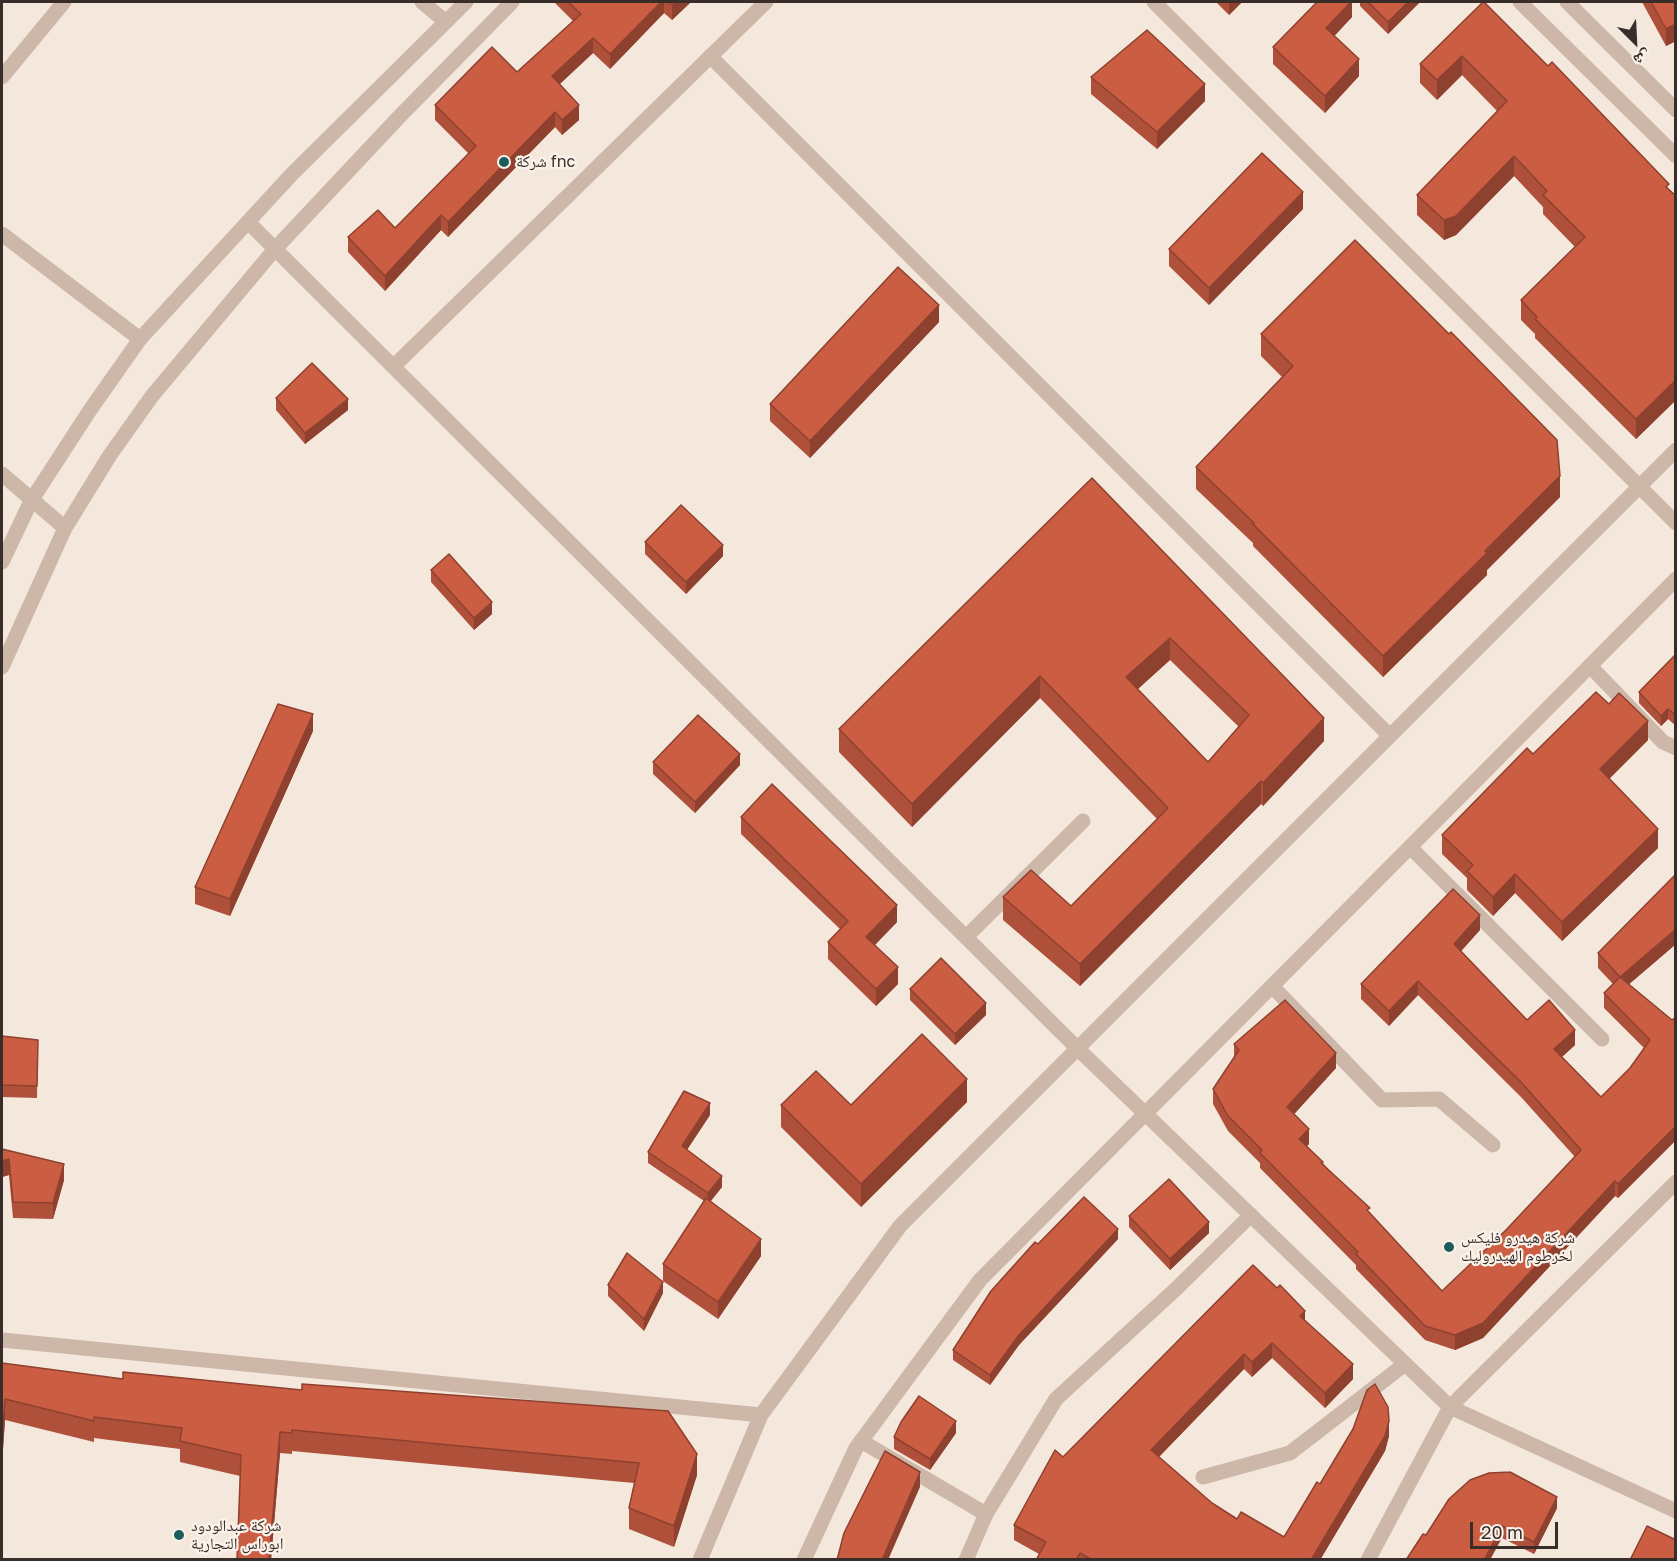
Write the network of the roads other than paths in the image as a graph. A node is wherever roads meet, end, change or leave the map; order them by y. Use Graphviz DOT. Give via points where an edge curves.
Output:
graph roads {
  1 [pos="64,2"];
  2 [pos="422,2"];
  3 [pos="466,2"];
  4 [pos="512,2"];
  5 [pos="766,2"];
  6 [pos="1154,2"];
  7 [pos="1520,2"];
  8 [pos="1567,2"];
  9 [pos="446,22"];
  10 [pos="710,56"];
  11 [pos="2,77"];
  12 [pos="1676,110"];
  13 [pos="1676,156"];
  14 [pos="248,222"];
  15 [pos="2,234"];
  16 [pos="275,249"];
  17 [pos="140,339"];
  18 [pos="394,366"];
  19 [pos="1676,450"];
  20 [pos="2,474"];
  21 [pos="1639,488"];
  22 [pos="31,501"];
  23 [pos="1676,524"];
  24 [pos="64,528"];
  25 [pos="2,562"];
  26 [pos="1676,579"];
  27 [pos="3,662"];
  28 [pos="1590,666"];
  29 [pos="1390,736"];
  30 [pos="1676,748"];
  31 [pos="1083,821"];
  32 [pos="1410,847"];
  33 [pos="966,938"];
  34 [pos="1272,986"];
  35 [pos="1602,1039"];
  36 [pos="1078,1049"];
  37 [pos="1145,1114"];
  38 [pos="1493,1145"];
  39 [pos="1676,1182"];
  40 [pos="1251,1215"];
  41 [pos="2,1340"];
  42 [pos="1405,1364"];
  43 [pos="1450,1407"];
  44 [pos="761,1415"];
  45 [pos="861,1441"];
  46 [pos="1203,1477"];
  47 [pos="1676,1511"];
  48 [pos="986,1514"];
  49 [pos="700,1560"];
  50 [pos="804,1560"];
  51 [pos="966,1560"];
  52 [pos="1368,1560"];
  1 -- 11 [label="street"];
  2 -- 9 [label="street"];
  3 -- 9 [label="street"];
  4 -- 16 [label="street"];
  5 -- 10 [label="street"];
  6 -- 21 [label="street"];
  7 -- 13 [label="street"];
  8 -- 12 [label="street"];
  9 -- 14 [label="street"];
  10 -- 18 [label="street"];
  10 -- 29 [label="street"];
  14 -- 16 [label="street"];
  14 -- 17 [label="street"];
  15 -- 17 [label="street"];
  16 -- 18 [label="street"];
  16 -- 24 [label="street" via="152,396"];
  17 -- 22 [label="street"];
  18 -- 33 [label="street"];
  19 -- 21 [label="street"];
  20 -- 22 [label="street"];
  21 -- 23 [label="street"];
  21 -- 29 [label="street"];
  22 -- 24 [label="street"];
  22 -- 25 [label="street"];
  24 -- 27 [label="street"];
  26 -- 28 [label="street"];
  28 -- 30 [label="street" via="1663,742"];
  28 -- 32 [label="street"];
  29 -- 36 [label="street"];
  31 -- 33 [label="street"];
  32 -- 34 [label="street"];
  32 -- 35 [label="street"];
  33 -- 36 [label="street"];
  34 -- 37 [label="street"];
  34 -- 38 [label="street" via="1382,1100 1439,1099"];
  36 -- 37 [label="street"];
  36 -- 44 [label="street" via="900,1226"];
  37 -- 40 [label="street"];
  37 -- 45 [label="street" via="980,1280"];
  39 -- 43 [label="street"];
  40 -- 42 [label="street"];
  40 -- 48 [label="street" via="1056,1399"];
  41 -- 44 [label="street"];
  42 -- 43 [label="street"];
  42 -- 46 [label="street" via="1290,1453"];
  43 -- 47 [label="street"];
  43 -- 52 [label="street"];
  44 -- 49 [label="street"];
  45 -- 48 [label="street"];
  45 -- 50 [label="street"];
  48 -- 51 [label="street"];
}
